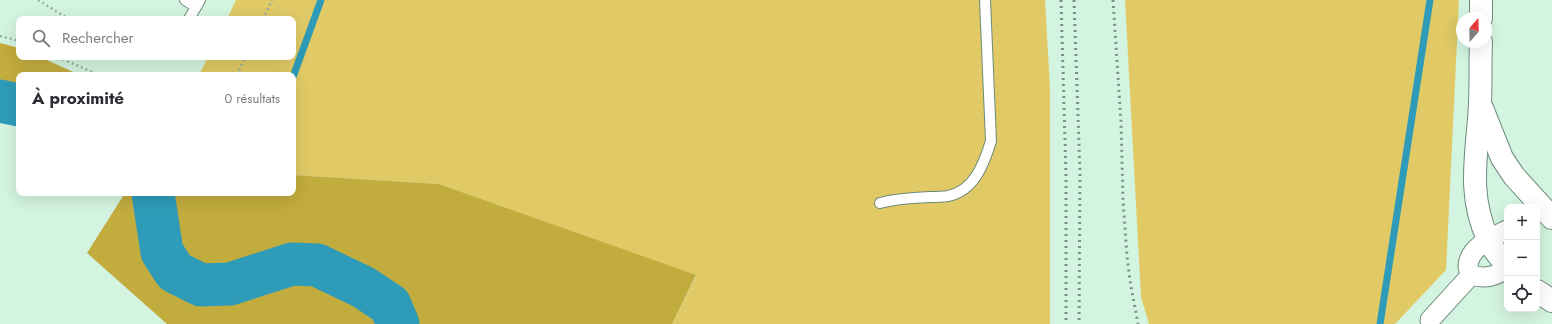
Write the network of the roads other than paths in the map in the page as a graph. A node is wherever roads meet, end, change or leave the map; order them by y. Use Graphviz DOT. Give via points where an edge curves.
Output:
graph roads {
  1 [pos="185,0"];
  2 [pos="985,0"];
  3 [pos="1481,0"];
  4 [pos="198,4"];
  5 [pos="1481,12"];
  6 [pos="191,16"];
  7 [pos="1480,48"];
  8 [pos="1480,103"];
  9 [pos="880,203"];
  10 [pos="1543,216"];
  11 [pos="1498,235"];
  12 [pos="1504,256"];
  13 [pos="1504,270"];
  14 [pos="1471,275"];
  15 [pos="1540,293"];
  16 [pos="1552,301"];
  17 [pos="1429,322"];
  1 -- 4 [label="lane"];
  2 -- 9 [label="lane" via="991,141 985,160 974,179 963,190 948,196 893,199"];
  3 -- 5 [label="street"];
  4 -- 6 [label="lane"];
  7 -- 8 [label="street"];
  8 -- 10 [label="street" via="1502,158"];
  8 -- 11 [label="street" via="1474,175 1476,200 1480,218"];
  11 -- 12 [label="street"];
  11 -- 14 [label="street" via="1478,247 1468,266"];
  13 -- 14 [label="street" via="1482,278"];
  14 -- 17 [label="street"];
  15 -- 16 [label="street"];
}
